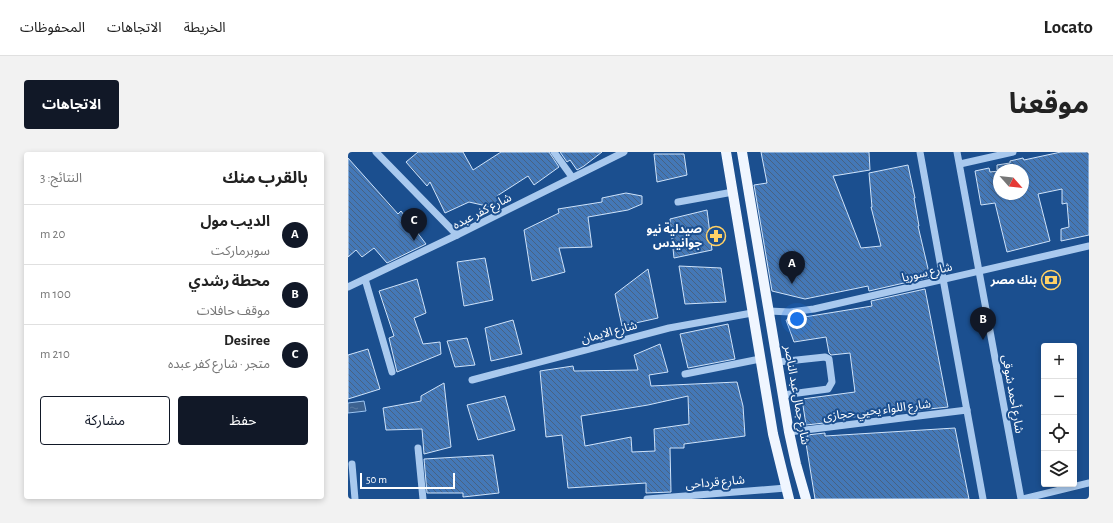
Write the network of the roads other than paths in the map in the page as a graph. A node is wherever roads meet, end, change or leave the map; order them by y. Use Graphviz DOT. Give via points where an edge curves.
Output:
graph roads {
  1 [pos="376,152"];
  2 [pos="554,152"];
  3 [pos="624,152"];
  4 [pos="726,152"];
  5 [pos="742,152"];
  6 [pos="920,152"];
  7 [pos="957,152"];
  8 [pos="1013,152"];
  9 [pos="960,164"];
  10 [pos="572,177"];
  11 [pos="733,192"];
  12 [pos="678,202"];
  13 [pos="457,236"];
  14 [pos="1089,246"];
  15 [pos="980,272"];
  16 [pos="365,279"];
  17 [pos="944,280"];
  18 [pos="348,287"];
  19 [pos="769,311"];
  20 [pos="752,313"];
  21 [pos="760,359"];
  22 [pos="778,362"];
  23 [pos="392,372"];
  24 [pos="686,374"];
  25 [pos="472,380"];
  26 [pos="783,394"];
  27 [pos="967,410"];
  28 [pos="790,432"];
  29 [pos="418,448"];
  30 [pos="352,464"];
  31 [pos="1089,483"];
  32 [pos="786,488"];
  33 [pos="355,499"];
  34 [pos="423,499"];
  35 [pos="647,499"];
  36 [pos="658,499"];
  37 [pos="789,499"];
  38 [pos="806,499"];
  39 [pos="983,499"];
  40 [pos="1022,499"];
  1 -- 13 [label="street"];
  2 -- 10 [label="street"];
  3 -- 10 [label="street, شارع كفر عبده"];
  4 -- 11 [label="main road"];
  5 -- 19 [label="main road, شارع جمال عبد الناصر"];
  6 -- 17 [label="street"];
  7 -- 9 [label="street, شارع أحمد شوقى"];
  8 -- 9 [label="street"];
  9 -- 15 [label="street, شارع أحمد شوقى"];
  10 -- 13 [label="street, شارع كفر عبده"];
  11 -- 12 [label="street"];
  11 -- 20 [label="main road"];
  13 -- 16 [label="street, شارع كفر عبده"];
  14 -- 15 [label="street, شارع سوريا"];
  15 -- 17 [label="street, شارع سوريا"];
  15 -- 40 [label="street, شارع أحمد شوقى"];
  16 -- 18 [label="street, شارع كفر عبده"];
  16 -- 23 [label="street"];
  17 -- 19 [label="street, شارع سوريا" via="814,309"];
  17 -- 27 [label="street"];
  19 -- 22 [label="main road, شارع جمال عبد الناصر"];
  20 -- 21 [label="main road"];
  20 -- 25 [label="street, شارع الايمان" via="669,328"];
  21 -- 24 [label="street"];
  21 -- 32 [label="main road" via="773,434"];
  22 -- 26 [label="main road, شارع جمال عبد الناصر"];
  22 -- 26 [label="street" via="825,356 829,359 832,382 828,389"];
  26 -- 28 [label="main road, شارع جمال عبد الناصر"];
  27 -- 28 [label="street, شارع اللواء يحيي حجازى"];
  27 -- 39 [label="street"];
  28 -- 38 [label="main road, شارع جمال عبد الناصر"];
  29 -- 34 [label="street"];
  30 -- 33 [label="street"];
  31 -- 40 [label="street"];
  32 -- 36 [label="street, شارع قرداحى"];
  32 -- 37 [label="main road"];
  35 -- 36 [label="street, شارع قرداحى"];
}
